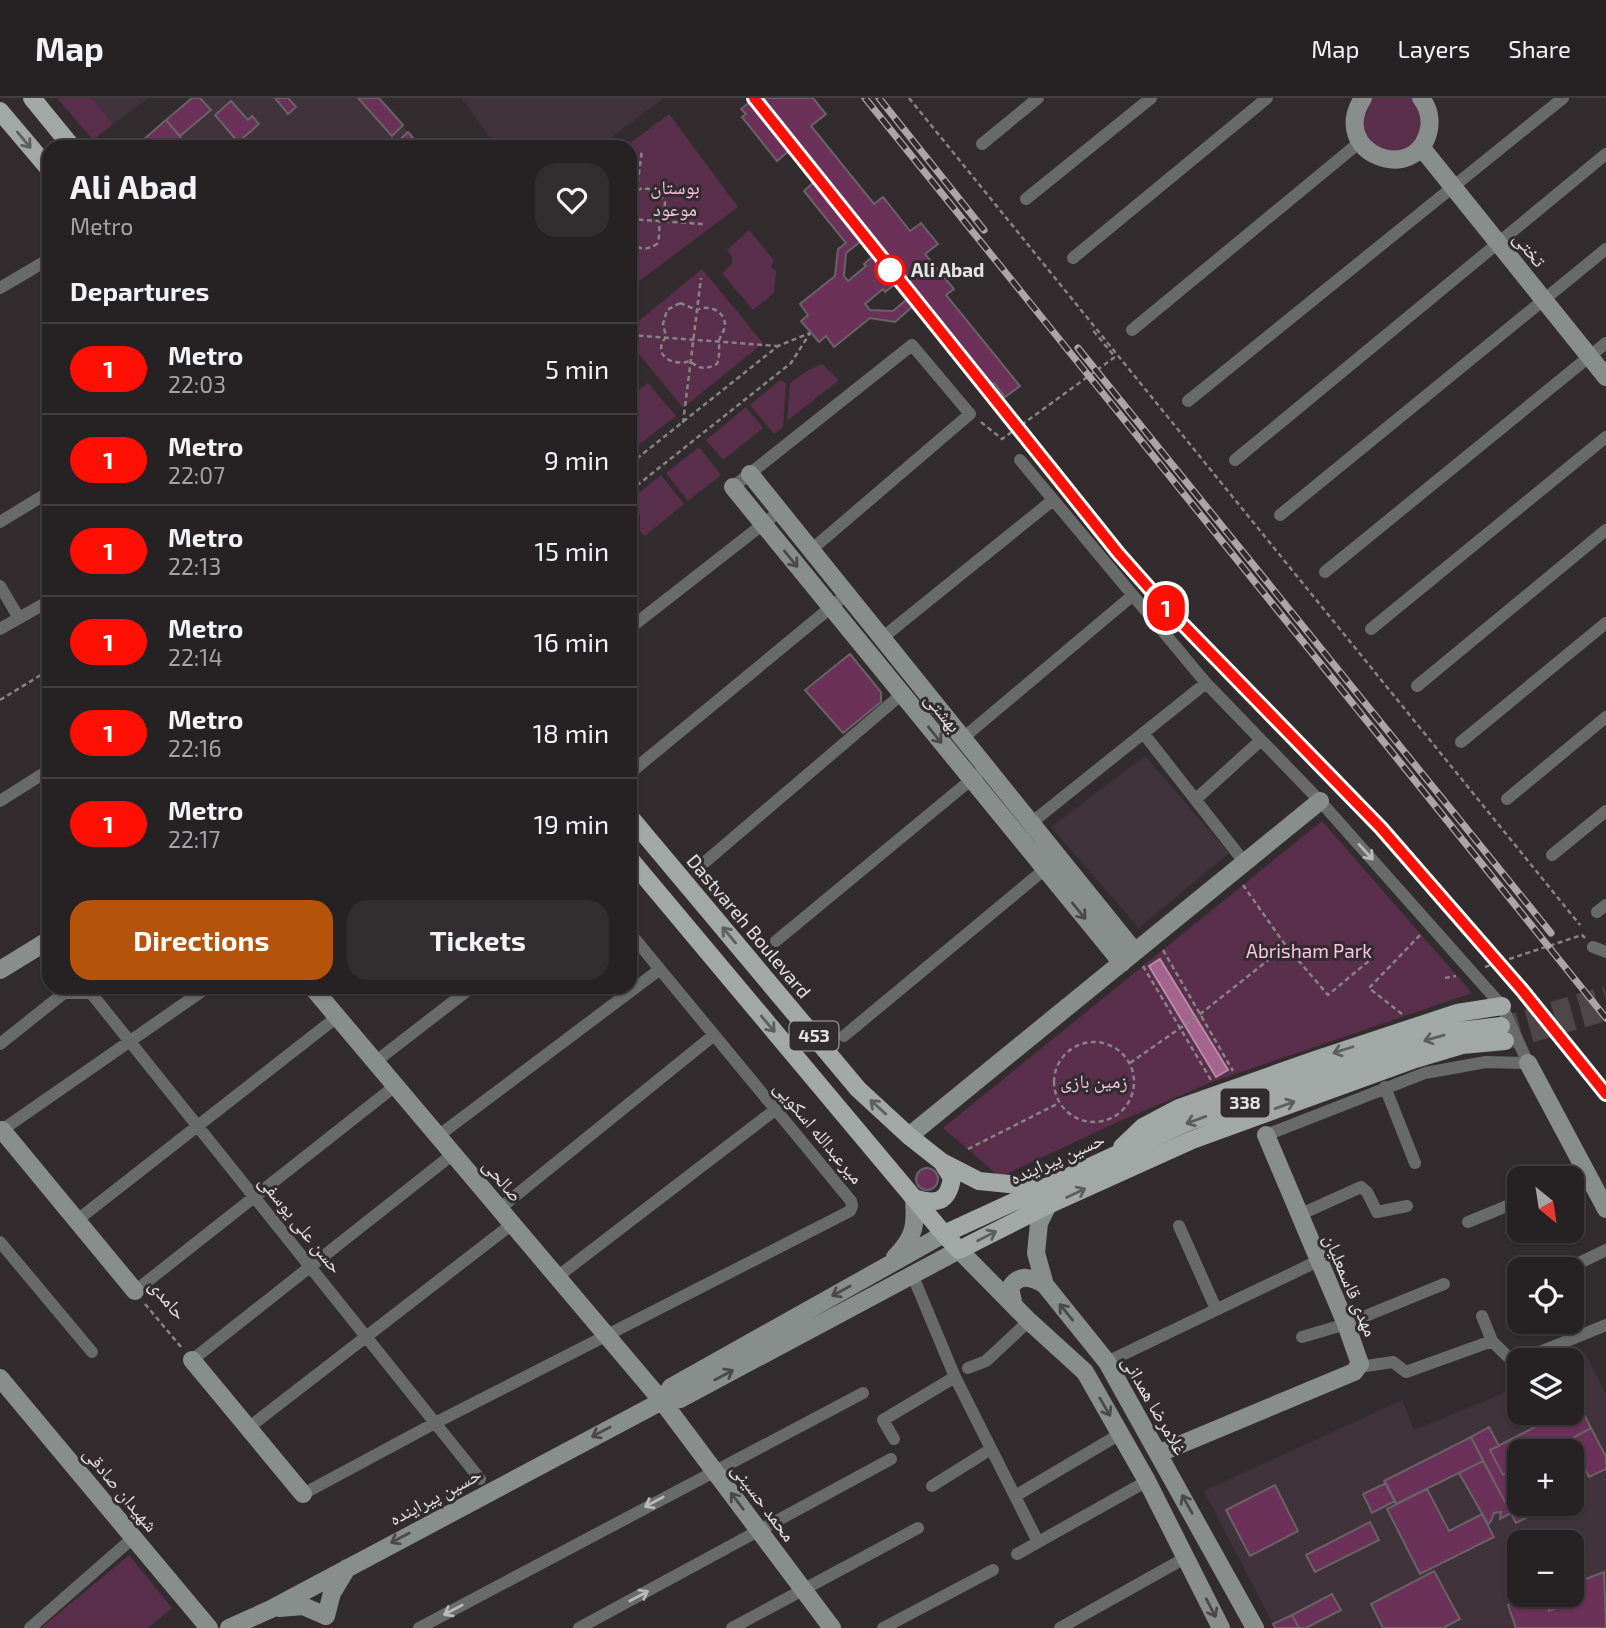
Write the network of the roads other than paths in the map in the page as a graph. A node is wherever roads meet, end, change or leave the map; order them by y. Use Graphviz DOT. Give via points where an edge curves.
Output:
graph roads {
  1 [pos="32,98"];
  2 [pos="1038,98"];
  3 [pos="1151,98"];
  4 [pos="1267,98"];
  5 [pos="1363,98"];
  6 [pos="1421,98"];
  7 [pos="1563,98"];
  8 [pos="0,111"];
  9 [pos="66,140"];
  10 [pos="1360,142"];
  11 [pos="982,144"];
  12 [pos="1421,147"];
  13 [pos="1606,154"];
  14 [pos="42,161"];
  15 [pos="1453,186"];
  16 [pos="1026,199"];
  17 [pos="1498,243"];
  18 [pos="1606,249"];
  19 [pos="1073,258"];
  20 [pos="42,263"];
  21 [pos="0,288"];
  22 [pos="1544,299"];
  23 [pos="1132,330"];
  24 [pos="1606,343"];
  25 [pos="1590,356"];
  26 [pos="1606,377"];
  27 [pos="1188,401"];
  28 [pos="1606,437"];
  29 [pos="1020,460"];
  30 [pos="1235,460"];
  31 [pos="750,474"];
  32 [pos="733,487"];
  33 [pos="42,496"];
  34 [pos="1053,500"];
  35 [pos="780,511"];
  36 [pos="1280,515"];
  37 [pos="0,522"];
  38 [pos="764,525"];
  39 [pos="1606,530"];
  40 [pos="811,550"];
  41 [pos="1325,572"];
  42 [pos="0,586"];
  43 [pos="847,594"];
  44 [pos="1132,596"];
  45 [pos="42,605"];
  46 [pos="832,608"];
  47 [pos="19,618"];
  48 [pos="637,623"];
  49 [pos="1606,623"];
  50 [pos="0,629"];
  51 [pos="1371,629"];
  52 [pos="882,638"];
  53 [pos="1206,683"];
  54 [pos="1417,686"];
  55 [pos="902,694"];
  56 [pos="1606,717"];
  57 [pos="1144,734"];
  58 [pos="963,738"];
  59 [pos="1260,741"];
  60 [pos="1461,742"];
  61 [pos="637,767"];
  62 [pos="986,767"];
  63 [pos="42,774"];
  64 [pos="972,779"];
  65 [pos="1196,799"];
  66 [pos="1507,799"];
  67 [pos="0,801"];
  68 [pos="1320,801"];
  69 [pos="1606,811"];
  70 [pos="1031,823"];
  71 [pos="637,825"];
  72 [pos="1552,855"];
  73 [pos="705,862"];
  74 [pos="1245,863"];
  75 [pos="637,867"];
  76 [pos="1045,869"];
  77 [pos="776,941"];
  78 [pos="637,942"];
  79 [pos="42,944"];
  80 [pos="1593,947"];
  81 [pos="1606,952"];
  82 [pos="1133,960"];
  83 [pos="0,970"];
  84 [pos="659,970"];
  85 [pos="637,987"];
  86 [pos="63,994"];
  87 [pos="92,994"];
  88 [pos="198,994"];
  89 [pos="323,994"];
  90 [pos="463,994"];
  91 [pos="627,994"];
  92 [pos="1502,1006"];
  93 [pos="337,1017"];
  94 [pos="714,1035"];
  95 [pos="845,1036"];
  96 [pos="130,1042"];
  97 [pos="0,1044"];
  98 [pos="375,1062"];
  99 [pos="1528,1063"];
  100 [pos="395,1086"];
  101 [pos="1385,1087"];
  102 [pos="775,1110"];
  103 [pos="198,1126"];
  104 [pos="2,1130"];
  105 [pos="1266,1135"];
  106 [pos="438,1136"];
  107 [pos="909,1136"];
  108 [pos="453,1154"];
  109 [pos="1111,1157"];
  110 [pos="942,1162"];
  111 [pos="1415,1163"];
  112 [pos="1574,1166"];
  113 [pos="1584,1181"];
  114 [pos="254,1197"];
  115 [pos="1046,1197"];
  116 [pos="914,1198"];
  117 [pos="1603,1198"];
  118 [pos="1407,1206"];
  119 [pos="1507,1206"];
  120 [pos="998,1208"];
  121 [pos="499,1209"];
  122 [pos="1299,1215"];
  123 [pos="76,1221"];
  124 [pos="1014,1222"];
  125 [pos="1468,1222"];
  126 [pos="512,1224"];
  127 [pos="1179,1226"];
  128 [pos="944,1234"];
  129 [pos="0,1242"];
  130 [pos="959,1250"];
  131 [pos="1606,1250"];
  132 [pos="1318,1261"];
  133 [pos="1584,1261"];
  134 [pos="885,1266"];
  135 [pos="311,1267"];
  136 [pos="912,1274"];
  137 [pos="557,1277"];
  138 [pos="1444,1284"];
  139 [pos="1045,1285"];
  140 [pos="135,1291"];
  141 [pos="1014,1306"];
  142 [pos="1216,1309"];
  143 [pos="1482,1316"];
  144 [pos="1029,1321"];
  145 [pos="1346,1324"];
  146 [pos="1606,1325"];
  147 [pos="606,1335"];
  148 [pos="367,1337"];
  149 [pos="1302,1337"];
  150 [pos="1492,1341"];
  151 [pos="92,1353"];
  152 [pos="192,1360"];
  153 [pos="1107,1362"];
  154 [pos="1359,1367"];
  155 [pos="968,1368"];
  156 [pos="955,1377"];
  157 [pos="0,1378"];
  158 [pos="863,1392"];
  159 [pos="662,1401"];
  160 [pos="435,1423"];
  161 [pos="248,1428"];
  162 [pos="1120,1434"];
  163 [pos="894,1439"];
  164 [pos="991,1449"];
  165 [pos="1160,1453"];
  166 [pos="891,1459"];
  167 [pos="714,1470"];
  168 [pos="480,1479"];
  169 [pos="1147,1481"];
  170 [pos="932,1486"];
  171 [pos="303,1494"];
  172 [pos="1015,1496"];
  173 [pos="918,1528"];
  174 [pos="760,1532"];
  175 [pos="134,1537"];
  176 [pos="1038,1542"];
  177 [pos="1210,1545"];
  178 [pos="1017,1554"];
  179 [pos="1185,1558"];
  180 [pos="349,1566"];
  181 [pos="993,1570"];
  182 [pos="804,1590"];
  183 [pos="271,1609"];
  184 [pos="329,1622"];
  185 [pos="30,1628"];
  186 [pos="209,1628"];
  187 [pos="229,1628"];
  188 [pos="419,1628"];
  189 [pos="579,1628"];
  190 [pos="732,1628"];
  191 [pos="832,1628"];
  192 [pos="883,1628"];
  193 [pos="1059,1628"];
  194 [pos="1221,1628"];
  195 [pos="1255,1628"];
  1 -- 9 [label="main road"];
  2 -- 11 [label="street"];
  3 -- 16 [label="street"];
  4 -- 19 [label="street"];
  5 -- 10 [label="street" via="1354,118"];
  6 -- 12 [label="street" via="1430,114 1430,126"];
  7 -- 15 [label="street"];
  8 -- 14 [label="main road, one-way"];
  10 -- 12 [label="street" via="1389,160 1411,155"];
  10 -- 23 [label="street"];
  12 -- 15 [label="street, تختی"];
  13 -- 17 [label="street"];
  15 -- 17 [label="street, تختی"];
  15 -- 27 [label="street"];
  17 -- 22 [label="street, تختی"];
  17 -- 30 [label="street"];
  18 -- 22 [label="street"];
  20 -- 21 [label="street"];
  22 -- 25 [label="street, تختی"];
  22 -- 36 [label="street"];
  24 -- 25 [label="street"];
  25 -- 26 [label="street, تختی"];
  25 -- 41 [label="street"];
  28 -- 51 [label="street"];
  29 -- 34 [label="street"];
  31 -- 32 [label="street"];
  31 -- 35 [label="street"];
  31 -- 40 [label="street" via="912,345 970,414"];
  32 -- 38 [label="street, بهشتی"];
  33 -- 37 [label="street"];
  34 -- 44 [label="street"];
  34 -- 52 [label="street"];
  35 -- 38 [label="street"];
  35 -- 40 [label="street"];
  38 -- 46 [label="street, بهشتی, one-way"];
  38 -- 48 [label="street"];
  39 -- 54 [label="street"];
  40 -- 43 [label="street"];
  42 -- 47 [label="street"];
  43 -- 46 [label="street"];
  43 -- 52 [label="street"];
  44 -- 53 [label="street"];
  44 -- 58 [label="street"];
  45 -- 47 [label="street"];
  46 -- 55 [label="street, بهشتی"];
  46 -- 61 [label="street"];
  47 -- 50 [label="street"];
  49 -- 60 [label="street"];
  52 -- 58 [label="street"];
  53 -- 57 [label="street"];
  53 -- 59 [label="street"];
  55 -- 64 [label="street, بهشتی, one-way"];
  55 -- 73 [label="street"];
  56 -- 66 [label="street"];
  57 -- 65 [label="street"];
  57 -- 70 [label="street"];
  58 -- 62 [label="street"];
  59 -- 65 [label="street"];
  59 -- 68 [label="street"];
  62 -- 64 [label="street"];
  62 -- 70 [label="street"];
  63 -- 67 [label="street"];
  64 -- 76 [label="street, بهشتی"];
  64 -- 77 [label="street"];
  65 -- 74 [label="street"];
  68 -- 74 [label="street"];
  68 -- 92 [label="street, one-way"];
  69 -- 72 [label="street"];
  70 -- 82 [label="street"];
  107 -- 71 [label="main road, Dastvareh Boulevard / 453, one-way" via="858,1089"];
  74 -- 82 [label="street"];
  75 -- 116 [label="main road, 453, one-way"];
  76 -- 82 [label="street, بهشتی, one-way"];
  76 -- 95 [label="street"];
  78 -- 84 [label="street, میرعبدالله اسکویی"];
  79 -- 83 [label="street"];
  80 -- 81 [label="street"];
  82 -- 107 [label="street"];
  84 -- 85 [label="street"];
  84 -- 94 [label="street, میرعبدالله اسکویی"];
  86 -- 97 [label="street"];
  87 -- 96 [label="street, حسن علی یوسفی"];
  88 -- 96 [label="street"];
  89 -- 93 [label="street, صالحی"];
  90 -- 98 [label="street"];
  91 -- 106 [label="street"];
  92 -- 99 [label="street"];
  92 -- 109 [label="main road, one-way" via="1457,1013 1180,1108 1143,1127"];
  93 -- 98 [label="street, صالحی"];
  93 -- 103 [label="street"];
  94 -- 102 [label="street, میرعبدالله اسکویی"];
  94 -- 121 [label="street"];
  96 -- 103 [label="street, حسن علی یوسفی"];
  96 -- 104 [label="street"];
  98 -- 100 [label="street, صالحی"];
  99 -- 101 [label="street" via="1486,1062 1425,1073"];
  99 -- 112 [label="street"];
  100 -- 106 [label="street, صالحی"];
  100 -- 114 [label="street"];
  101 -- 105 [label="street"];
  101 -- 111 [label="street"];
  102 -- 137 [label="street"];
  102 -- 147 [label="street, میرعبدالله اسکویی" via="851,1201 850,1211"];
  103 -- 114 [label="street, حسن علی یوسفی"];
  103 -- 123 [label="street"];
  104 -- 123 [label="street, حامدی"];
  105 -- 122 [label="street, مهدی قاسمعلیان"];
  106 -- 108 [label="street, صالحی"];
  107 -- 110 [label="main road, Dastvareh Boulevard / 453"];
  108 -- 121 [label="street, صالحی"];
  108 -- 135 [label="street"];
  109 -- 115 [label="main road, حسین پیراینده / 338"];
  115 -- 109 [label="main road, حسین پیراینده / 338, one-way" via="1327,1089 1503,1033 1459,1031 1410,1045 1185,1123"];
  110 -- 115 [label="main road, Dastvareh Boulevard / 453" via="979,1181"];
  110 -- 116 [label="main road" via="952,1178 950,1190 930,1203"];
  110 -- 120 [label="main road"];
  113 -- 117 [label="street"];
  114 -- 135 [label="street, حسن علی یوسفی"];
  114 -- 140 [label="street"];
  115 -- 120 [label="main road, حسین پیراینده / 338"];
  115 -- 124 [label="main road, حسین پیراینده / 338"];
  115 -- 139 [label="street, غلامرضا همدانی" via="1036,1253"];
  116 -- 128 [label="main road, 453"];
  116 -- 134 [label="street" via="916,1225 906,1246"];
  118 -- 122 [label="street" via="1377,1212 1361,1187"];
  119 -- 125 [label="street"];
  120 -- 124 [label="main road"];
  120 -- 128 [label="main road, حسین پیراینده / 338"];
  121 -- 126 [label="street, صالحی"];
  122 -- 132 [label="street, مهدی قاسمعلیان"];
  123 -- 140 [label="street, حامدی"];
  130 -- 124 [label="main road, حسین پیراینده / 338, one-way"];
  126 -- 137 [label="street, صالحی"];
  126 -- 148 [label="street"];
  127 -- 142 [label="street"];
  128 -- 130 [label="main road, 453"];
  128 -- 134 [label="street, حسین پیراینده / 338"];
  129 -- 151 [label="street"];
  130 -- 136 [label="street, حسین پیراینده / 338"];
  130 -- 141 [label="street"];
  131 -- 133 [label="street"];
  132 -- 142 [label="street"];
  132 -- 145 [label="street, مهدی قاسمعلیان"];
  134 -- 159 [label="street, حسین پیراینده / 338, one-way" via="671,1387"];
  135 -- 148 [label="street, حسن علی یوسفی"];
  135 -- 152 [label="street"];
  136 -- 156 [label="street"];
  159 -- 136 [label="street, حسین پیراینده / 338, one-way" via="680,1399"];
  137 -- 147 [label="street, صالحی"];
  138 -- 145 [label="street"];
  139 -- 141 [label="street" via="1024,1277 1014,1282 1010,1289"];
  153 -- 139 [label="street, غلامرضا همدانی, one-way"];
  141 -- 144 [label="street"];
  142 -- 153 [label="street"];
  143 -- 150 [label="street"];
  144 -- 155 [label="street" via="986,1361"];
  144 -- 162 [label="street, one-way" via="1085,1372"];
  145 -- 149 [label="street"];
  145 -- 154 [label="street, مهدی قاسمعلیان"];
  146 -- 150 [label="street" via="1530,1356 1507,1356"];
  147 -- 159 [label="street, صالحی"];
  147 -- 160 [label="street"];
  148 -- 160 [label="street, حسن علی یوسفی"];
  148 -- 161 [label="street"];
  150 -- 154 [label="street" via="1406,1372 1393,1362"];
  152 -- 161 [label="street"];
  153 -- 165 [label="street, غلامرضا همدانی"];
  154 -- 165 [label="street, مهدی قاسمعلیان"];
  156 -- 163 [label="street" via="883,1420"];
  156 -- 164 [label="street"];
  157 -- 175 [label="street, شهیدان صادقی"];
  158 -- 167 [label="street"];
  159 -- 167 [label="street, محمد حسینی"];
  159 -- 180 [label="street, حسین پیراینده / 338, one-way"];
  160 -- 168 [label="street, حسن علی یوسفی"];
  160 -- 171 [label="street"];
  161 -- 171 [label="street"];
  162 -- 169 [label="street"];
  162 -- 172 [label="street"];
  164 -- 170 [label="street"];
  164 -- 172 [label="street"];
  177 -- 165 [label="street, غلامرضا همدانی, one-way"];
  166 -- 174 [label="street"];
  174 -- 167 [label="street, محمد حسینی, one-way"];
  167 -- 188 [label="street, one-way"];
  169 -- 176 [label="street"];
  169 -- 179 [label="street"];
  172 -- 176 [label="street"];
  173 -- 182 [label="street"];
  174 -- 182 [label="street, محمد حسینی"];
  189 -- 174 [label="street, one-way"];
  175 -- 185 [label="street"];
  175 -- 186 [label="street, شهیدان صادقی"];
  176 -- 178 [label="street"];
  177 -- 179 [label="street"];
  177 -- 195 [label="street, غلامرضا همدانی"];
  179 -- 193 [label="street"];
  179 -- 194 [label="street, one-way"];
  180 -- 183 [label="street, حسین پیراینده / 338"];
  180 -- 184 [label="street" via="332,1593"];
  181 -- 192 [label="street"];
  182 -- 190 [label="street"];
  182 -- 191 [label="street, محمد حسینی"];
  183 -- 184 [label="street" via="303,1606"];
  183 -- 187 [label="street, حسین پیراینده / 338"];
}
